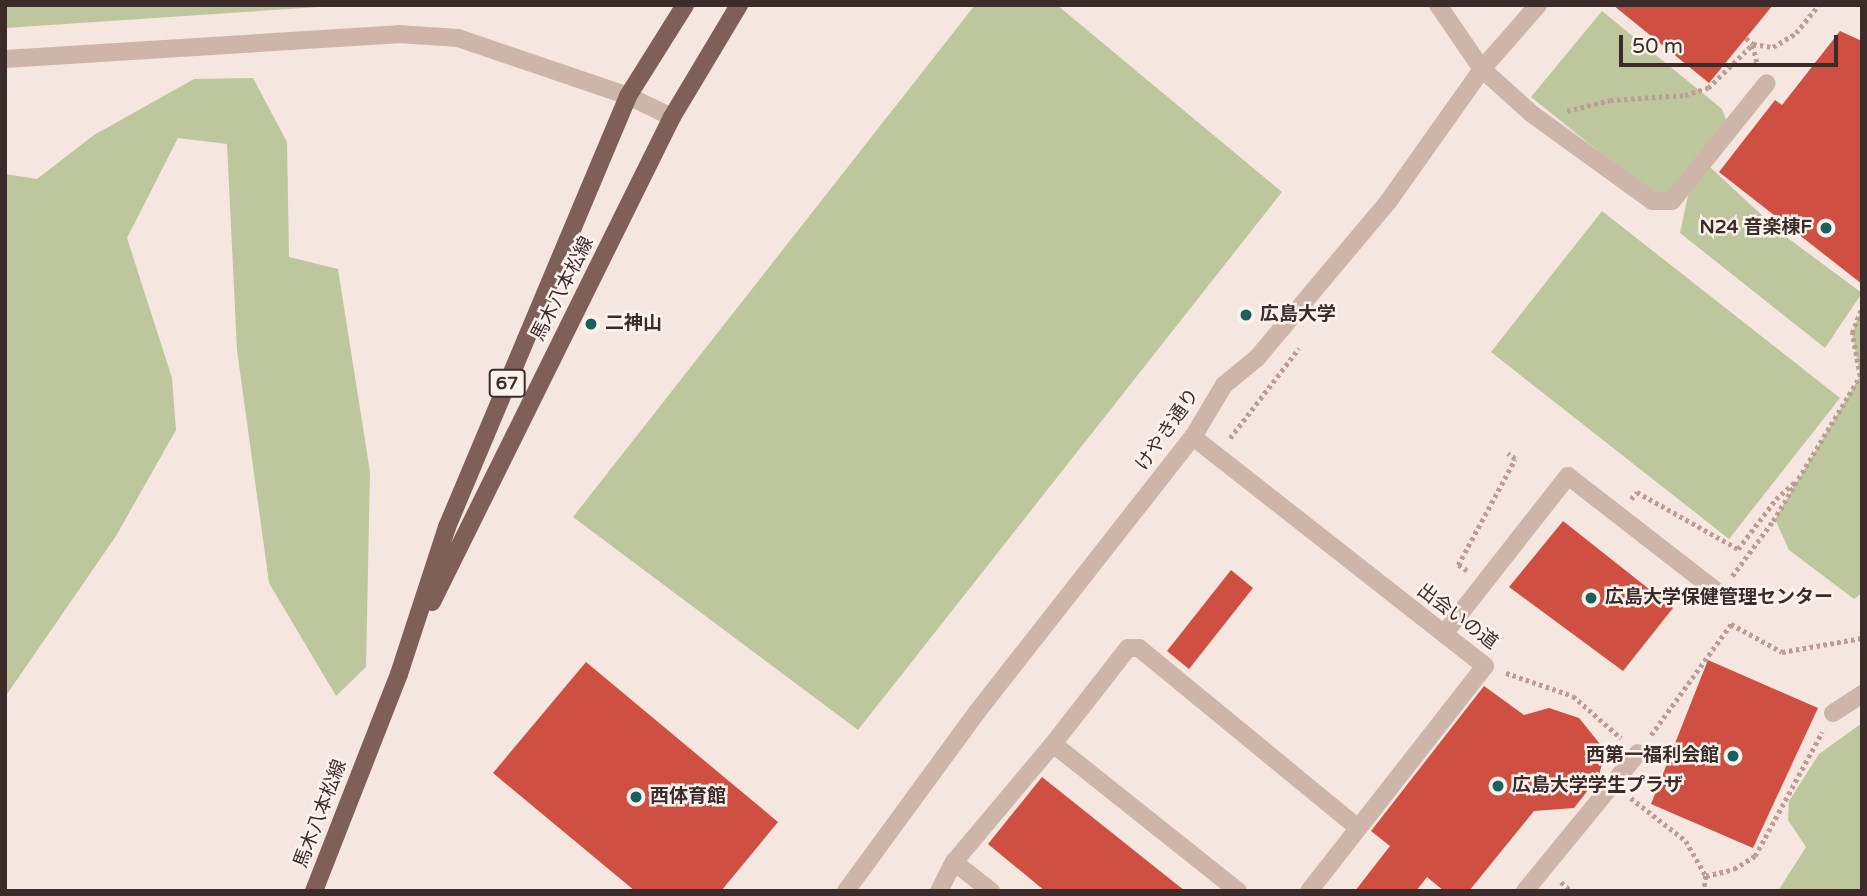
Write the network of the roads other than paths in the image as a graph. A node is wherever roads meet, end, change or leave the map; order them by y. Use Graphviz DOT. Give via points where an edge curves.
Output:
graph roads {
  1 [pos="685,5"];
  2 [pos="739,5"];
  3 [pos="1438,5"];
  4 [pos="1538,5"];
  5 [pos="5,60"];
  6 [pos="1482,69"];
  7 [pos="1767,83"];
  8 [pos="628,96"];
  9 [pos="672,117"];
  10 [pos="1193,437"];
  11 [pos="1719,593"];
  12 [pos="1444,634"];
  13 [pos="398,674"];
  14 [pos="1862,694"];
  15 [pos="1833,713"];
  16 [pos="1053,744"];
  17 [pos="1638,752"];
  18 [pos="1358,828"];
  19 [pos="954,862"];
  20 [pos="314,891"];
  21 [pos="846,891"];
  22 [pos="939,891"];
  23 [pos="991,891"];
  24 [pos="1238,891"];
  25 [pos="1309,891"];
  26 [pos="1525,891"];
  1 -- 8 [label="main road, 馬木八本松線 / 67"];
  2 -- 9 [label="main road, 馬木八本松線 / 67"];
  3 -- 6 [label="street"];
  4 -- 6 [label="street, けやき通り"];
  5 -- 8 [label="street" via="398,34 458,38"];
  6 -- 7 [label="street" via="1532,114 1652,201 1672,201"];
  6 -- 10 [label="street, けやき通り" via="1388,202 1257,358 1224,385"];
  8 -- 9 [label="street"];
  8 -- 13 [label="main road, 馬木八本松線 / 67" via="447,527"];
  9 -- 13 [label="main road, 馬木八本松線 / 67"];
  10 -- 12 [label="street, 出会いの道"];
  10 -- 21 [label="street, けやき通り" via="977,712"];
  11 -- 12 [label="street" via="1568,476"];
  12 -- 18 [label="street, 出会いの道" via="1485,666"];
  13 -- 20 [label="main road, 馬木八本松線 / 67"];
  14 -- 15 [label="street"];
  16 -- 18 [label="street" via="1128,648 1139,648"];
  16 -- 19 [label="street"];
  16 -- 24 [label="street"];
  17 -- 26 [label="street"];
  18 -- 25 [label="street"];
  19 -- 22 [label="street"];
  19 -- 23 [label="street"];
}
